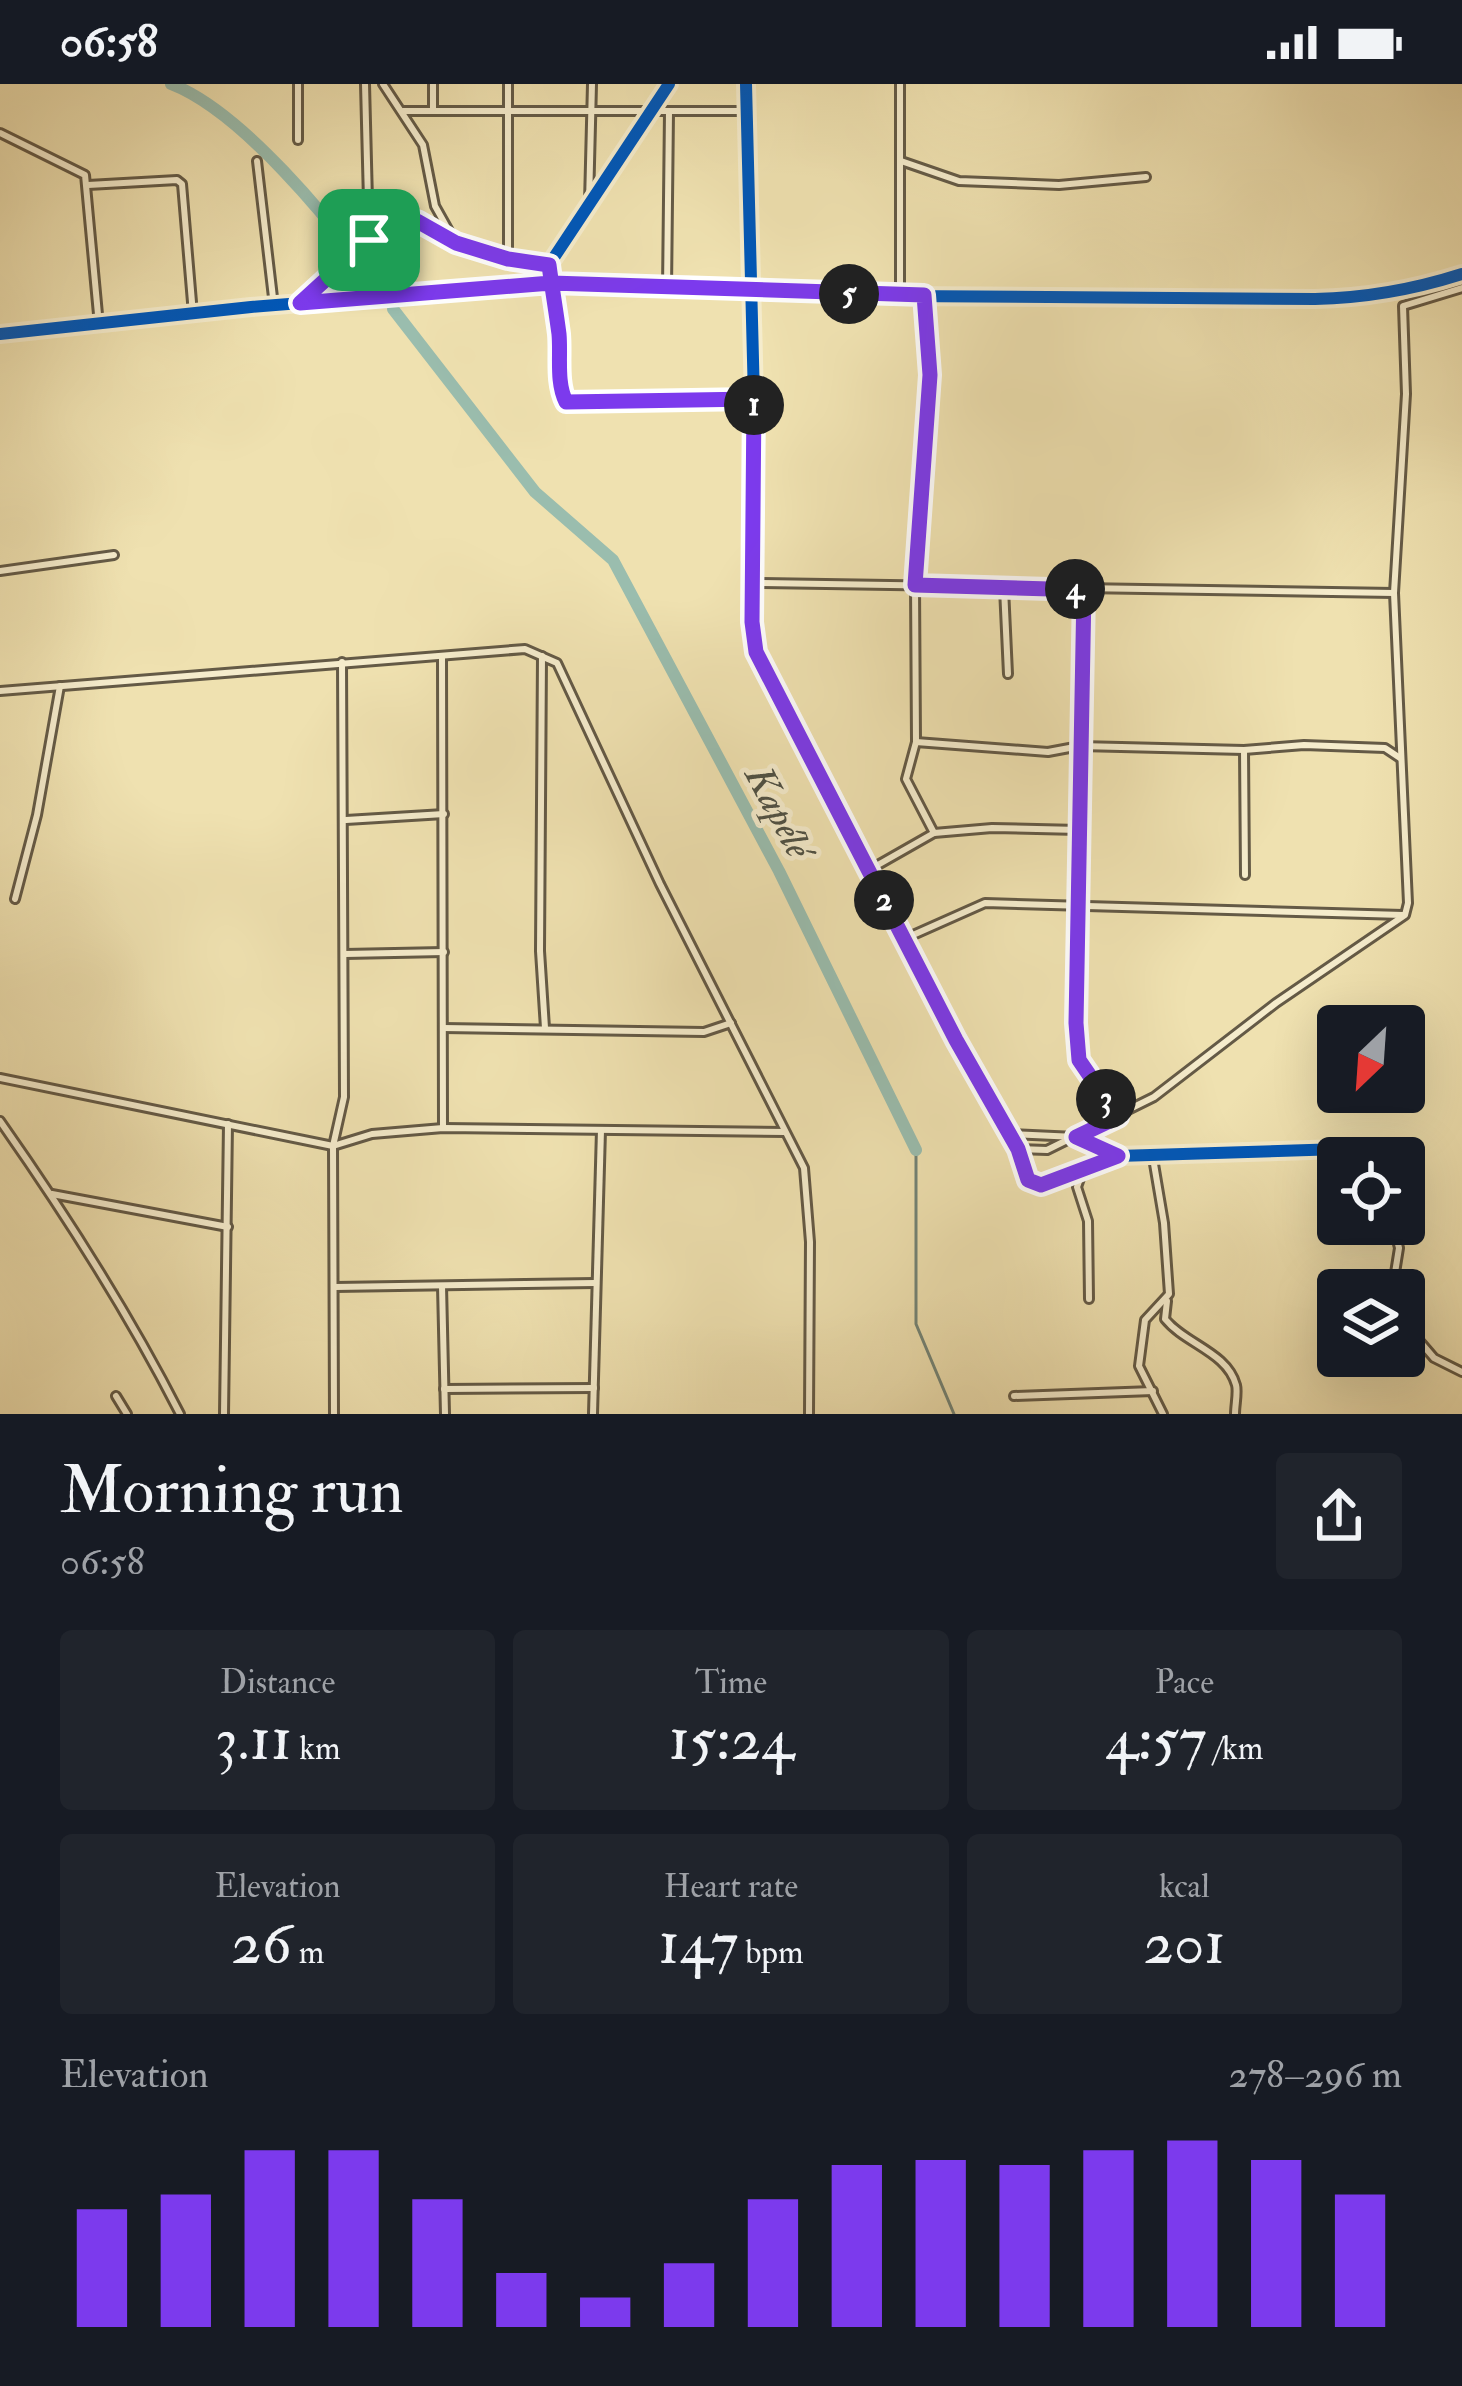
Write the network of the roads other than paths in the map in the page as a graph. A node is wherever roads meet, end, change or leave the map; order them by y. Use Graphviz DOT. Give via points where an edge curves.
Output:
graph roads {
  1 [pos="298,84"];
  2 [pos="365,84"];
  3 [pos="383,84"];
  4 [pos="433,84"];
  5 [pos="508,84"];
  6 [pos="592,84"];
  7 [pos="669,84"];
  8 [pos="746,84"];
  9 [pos="900,84"];
  10 [pos="403,111"];
  11 [pos="433,111"];
  12 [pos="508,111"];
  13 [pos="746,111"];
  14 [pos="592,112"];
  15 [pos="669,112"];
  16 [pos="650,113"];
  17 [pos="0,133"];
  18 [pos="298,140"];
  19 [pos="257,160"];
  20 [pos="902,160"];
  21 [pos="1146,177"];
  22 [pos="88,184"];
  23 [pos="589,206"];
  24 [pos="369,240"];
  25 [pos="456,243"];
  26 [pos="508,259"];
  27 [pos="549,265"];
  28 [pos="1462,274"];
  29 [pos="551,283"];
  30 [pos="1462,288"];
  31 [pos="667,289"];
  32 [pos="751,290"];
  33 [pos="924,295"];
  34 [pos="900,296"];
  35 [pos="300,303"];
  36 [pos="274,306"];
  37 [pos="194,314"];
  38 [pos="99,325"];
  39 [pos="0,334"];
  40 [pos="754,399"];
  41 [pos="114,555"];
  42 [pos="0,571"];
  43 [pos="754,583"];
  44 [pos="915,585"];
  45 [pos="1004,588"];
  46 [pos="1084,590"];
  47 [pos="1394,593"];
  48 [pos="442,656"];
  49 [pos="542,656"];
  50 [pos="342,662"];
  51 [pos="1008,674"];
  52 [pos="60,686"];
  53 [pos="0,691"];
  54 [pos="916,742"];
  55 [pos="1080,746"];
  56 [pos="1244,750"];
  57 [pos="1400,758"];
  58 [pos="444,814"];
  59 [pos="344,820"];
  60 [pos="1079,830"];
  61 [pos="934,833"];
  62 [pos="869,870"];
  63 [pos="1245,875"];
  64 [pos="15,899"];
  65 [pos="1080,907"];
  66 [pos="1405,915"];
  67 [pos="904,939"];
  68 [pos="444,952"];
  69 [pos="344,954"];
  70 [pos="730,1023"];
  71 [pos="443,1028"];
  72 [pos="545,1028"];
  73 [pos="0,1078"];
  74 [pos="1118,1117"];
  75 [pos="0,1121"];
  76 [pos="228,1124"];
  77 [pos="443,1128"];
  78 [pos="601,1129"];
  79 [pos="785,1132"];
  80 [pos="1009,1134"];
  81 [pos="1076,1137"];
  82 [pos="333,1146"];
  83 [pos="1018,1149"];
  84 [pos="1317,1150"];
  85 [pos="1118,1156"];
  86 [pos="1153,1157"];
  87 [pos="1084,1167"];
  88 [pos="52,1194"];
  89 [pos="228,1227"];
  90 [pos="597,1283"];
  91 [pos="442,1285"];
  92 [pos="335,1287"];
  93 [pos="1167,1297"];
  94 [pos="1089,1299"];
  95 [pos="1425,1348"];
  96 [pos="1462,1372"];
  97 [pos="594,1388"];
  98 [pos="444,1389"];
  99 [pos="1153,1391"];
  100 [pos="116,1396"];
  101 [pos="1015,1396"];
  102 [pos="127,1414"];
  103 [pos="180,1414"];
  104 [pos="224,1414"];
  105 [pos="334,1414"];
  106 [pos="445,1414"];
  107 [pos="593,1414"];
  108 [pos="808,1414"];
  109 [pos="1163,1414"];
  110 [pos="1235,1414"];
  1 -- 18 [label="street"];
  2 -- 24 [label="street"];
  3 -- 10 [label="street"];
  4 -- 11 [label="street"];
  5 -- 12 [label="street"];
  6 -- 14 [label="street"];
  7 -- 16 [label="street"];
  8 -- 13 [label="street"];
  9 -- 20 [label="street"];
  10 -- 11 [label="street"];
  10 -- 25 [label="street"];
  11 -- 12 [label="street"];
  12 -- 14 [label="street"];
  12 -- 26 [label="street"];
  13 -- 15 [label="street"];
  13 -- 32 [label="street"];
  14 -- 16 [label="street"];
  14 -- 23 [label="street"];
  15 -- 16 [label="street"];
  15 -- 31 [label="street"];
  16 -- 23 [label="street"];
  17 -- 22 [label="street" via="85,175"];
  19 -- 36 [label="street"];
  20 -- 21 [label="street" via="959,181 1058,185"];
  20 -- 34 [label="street"];
  22 -- 37 [label="street" via="182,184"];
  22 -- 38 [label="street"];
  23 -- 27 [label="street"];
  24 -- 25 [label="street" via="393,223 417,221"];
  24 -- 35 [label="street"];
  25 -- 26 [label="street"];
  26 -- 27 [label="street"];
  27 -- 29 [label="street"];
  28 -- 33 [label="street" via="1363,298"];
  29 -- 31 [label="street"];
  29 -- 35 [label="street"];
  29 -- 40 [label="street" via="566,402"];
  30 -- 47 [label="street" via="1403,306"];
  31 -- 32 [label="street"];
  32 -- 34 [label="street"];
  32 -- 40 [label="street"];
  33 -- 34 [label="street"];
  33 -- 44 [label="street" via="930,375"];
  35 -- 36 [label="street"];
  36 -- 37 [label="street"];
  37 -- 38 [label="street"];
  38 -- 39 [label="street"];
  40 -- 43 [label="street"];
  41 -- 42 [label="street"];
  43 -- 44 [label="street"];
  43 -- 62 [label="street" via="756,652"];
  44 -- 45 [label="street"];
  44 -- 54 [label="street"];
  45 -- 46 [label="street"];
  45 -- 51 [label="street"];
  46 -- 47 [label="street"];
  46 -- 55 [label="street"];
  47 -- 57 [label="street"];
  48 -- 49 [label="street"];
  48 -- 50 [label="street"];
  48 -- 58 [label="street"];
  49 -- 70 [label="street" via="557,663"];
  49 -- 72 [label="street"];
  50 -- 52 [label="street"];
  50 -- 59 [label="street"];
  52 -- 53 [label="street"];
  52 -- 64 [label="street"];
  54 -- 55 [label="street" via="1048,752"];
  54 -- 61 [label="street" via="906,779"];
  55 -- 56 [label="street"];
  55 -- 60 [label="street"];
  56 -- 57 [label="street" via="1385,748"];
  56 -- 63 [label="street"];
  57 -- 66 [label="street"];
  58 -- 59 [label="street"];
  58 -- 68 [label="street"];
  59 -- 69 [label="street"];
  60 -- 61 [label="street"];
  60 -- 65 [label="street"];
  61 -- 62 [label="street"];
  62 -- 67 [label="street"];
  65 -- 66 [label="street"];
  65 -- 67 [label="street" via="986,903"];
  65 -- 74 [label="street" via="1079,1060"];
  66 -- 74 [label="street"];
  67 -- 80 [label="street"];
  68 -- 69 [label="street"];
  68 -- 71 [label="street"];
  69 -- 82 [label="street" via="344,1097"];
  70 -- 72 [label="street" via="704,1032"];
  70 -- 79 [label="street"];
  71 -- 72 [label="street"];
  71 -- 77 [label="street"];
  73 -- 76 [label="street"];
  74 -- 81 [label="street"];
  75 -- 88 [label="street"];
  76 -- 82 [label="street"];
  76 -- 89 [label="street"];
  77 -- 78 [label="street"];
  77 -- 82 [label="street"];
  78 -- 79 [label="street"];
  78 -- 90 [label="street"];
  79 -- 108 [label="street" via="804,1168"];
  80 -- 81 [label="street"];
  80 -- 83 [label="street"];
  81 -- 83 [label="street" via="1047,1150"];
  81 -- 85 [label="street"];
  82 -- 92 [label="street"];
  83 -- 87 [label="street" via="1028,1180 1041,1185"];
  84 -- 86 [label="street"];
  85 -- 86 [label="street"];
  85 -- 87 [label="street"];
  86 -- 93 [label="street"];
  87 -- 94 [label="street" via="1077,1187 1088,1221"];
  88 -- 89 [label="street"];
  88 -- 103 [label="street"];
  89 -- 104 [label="street"];
  90 -- 91 [label="street"];
  90 -- 97 [label="street"];
  91 -- 92 [label="street"];
  91 -- 98 [label="street"];
  92 -- 105 [label="street"];
  93 -- 99 [label="street" via="1145,1320 1139,1366"];
  93 -- 110 [label="street" via="1165,1319 1179,1337 1223,1363 1237,1386"];
  95 -- 96 [label="street"];
  97 -- 98 [label="street"];
  97 -- 107 [label="street"];
  98 -- 106 [label="street"];
  99 -- 101 [label="street"];
  99 -- 109 [label="street"];
  100 -- 102 [label="street"];
}
